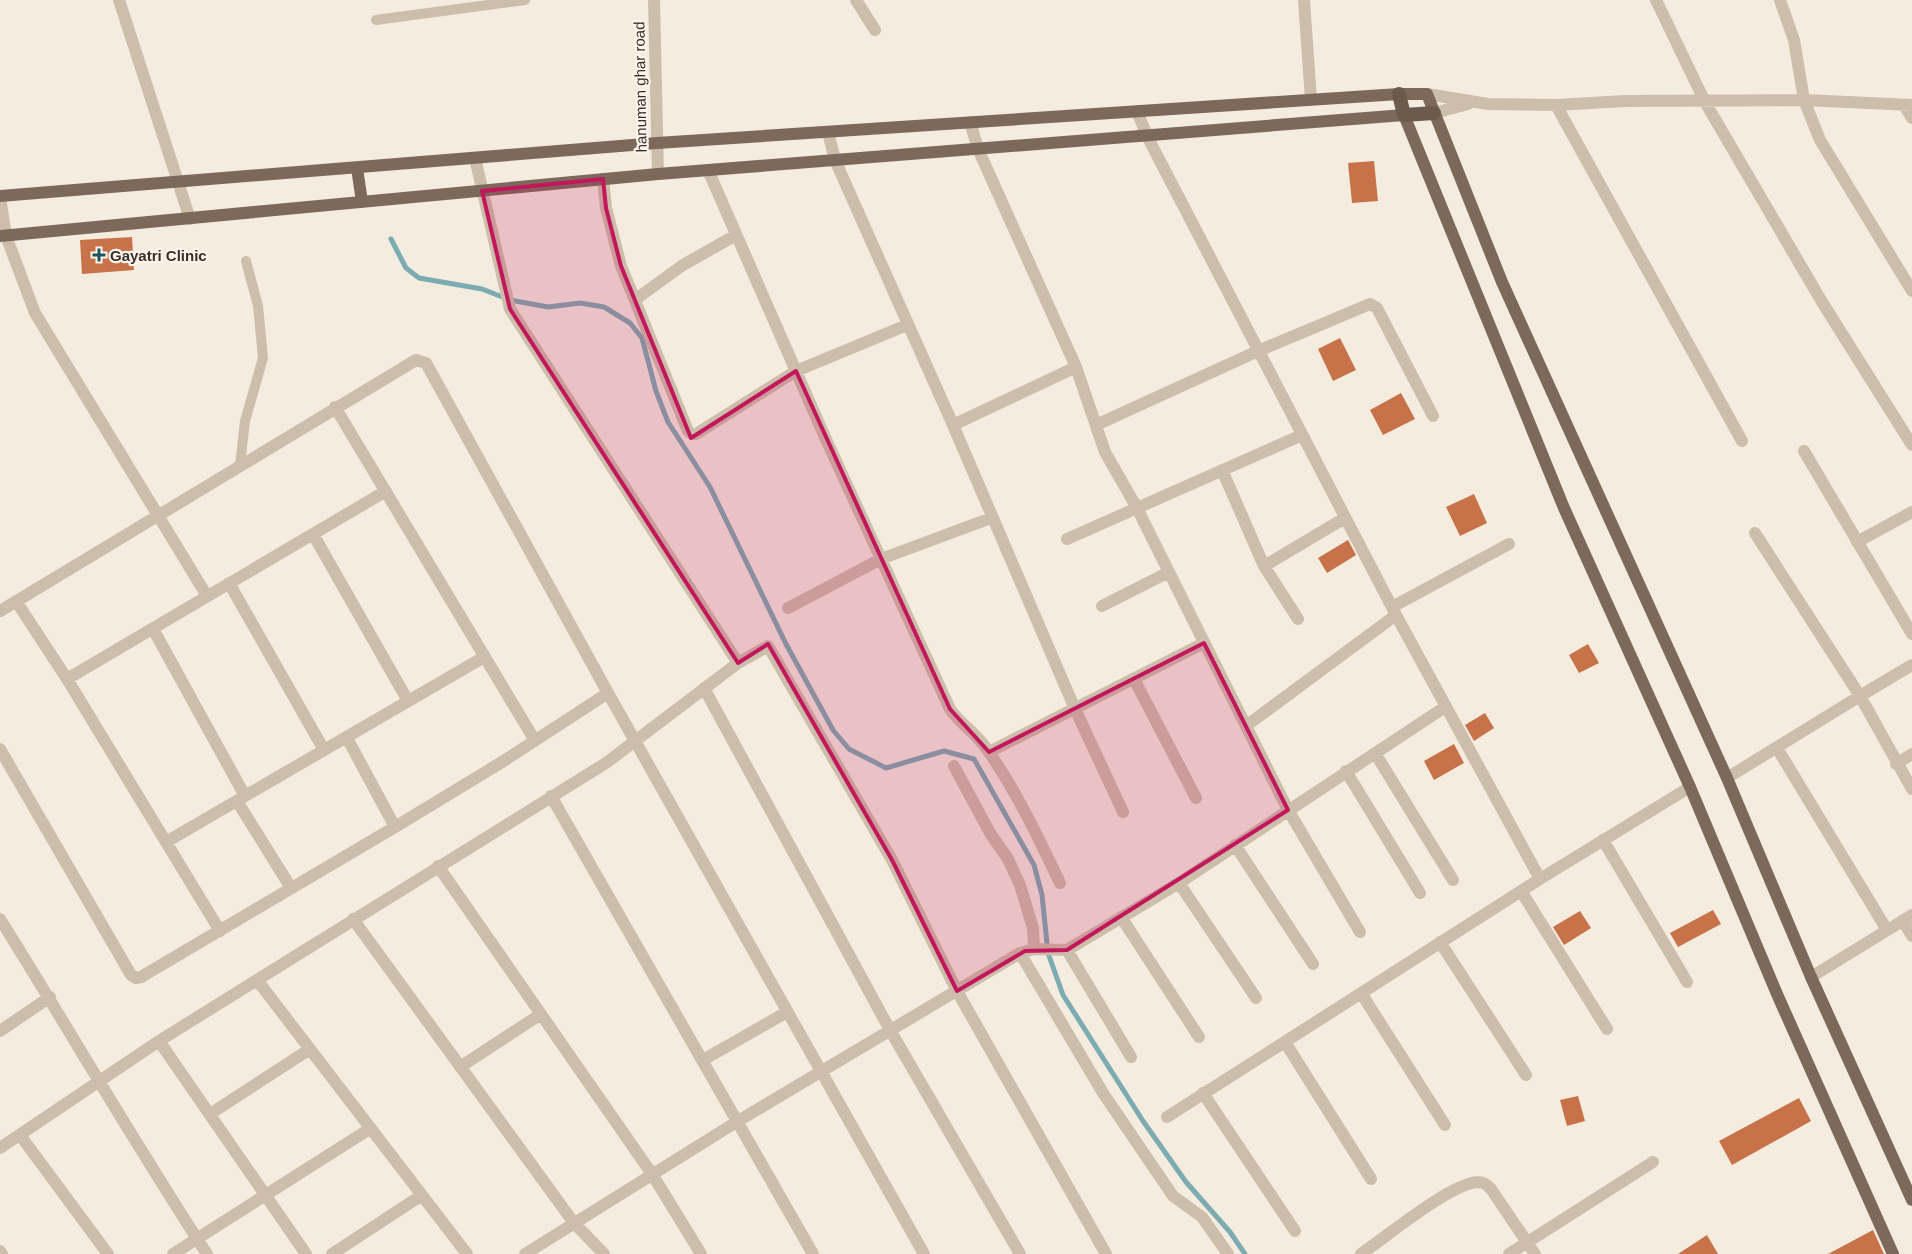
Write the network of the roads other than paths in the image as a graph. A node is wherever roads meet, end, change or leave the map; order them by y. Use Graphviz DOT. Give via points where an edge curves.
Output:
graph roads {
  1 [pos="119,0"];
  2 [pos="525,0"];
  3 [pos="654,0"];
  4 [pos="856,0"];
  5 [pos="1304,0"];
  6 [pos="1656,0"];
  7 [pos="1780,0"];
  8 [pos="376,20"];
  9 [pos="875,30"];
  10 [pos="1399,94"];
  11 [pos="1427,94"];
  12 [pos="1311,100"];
  13 [pos="1804,100"];
  14 [pos="1706,102"];
  15 [pos="1470,103"];
  16 [pos="1556,105"];
  17 [pos="1908,105"];
  18 [pos="1136,111"];
  19 [pos="1434,113"];
  20 [pos="1404,115"];
  21 [pos="1912,118"];
  22 [pos="970,122"];
  23 [pos="828,132"];
  24 [pos="1147,136"];
  25 [pos="657,143"];
  26 [pos="978,149"];
  27 [pos="475,158"];
  28 [pos="835,160"];
  29 [pos="357,168"];
  30 [pos="708,170"];
  31 [pos="658,174"];
  32 [pos="603,179"];
  33 [pos="178,182"];
  34 [pos="482,191"];
  35 [pos="0,196"];
  36 [pos="362,202"];
  37 [pos="190,218"];
  38 [pos="736,235"];
  39 [pos="3,236"];
  40 [pos="246,261"];
  41 [pos="1912,291"];
  42 [pos="636,299"];
  43 [pos="907,325"];
  44 [pos="1258,351"];
  45 [pos="1076,367"];
  46 [pos="796,371"];
  47 [pos="335,407"];
  48 [pos="1433,416"];
  49 [pos="953,425"];
  50 [pos="1096,425"];
  51 [pos="1302,435"];
  52 [pos="1742,440"];
  53 [pos="1912,445"];
  54 [pos="1804,451"];
  55 [pos="240,465"];
  56 [pos="1222,470"];
  57 [pos="386,491"];
  58 [pos="1136,508"];
  59 [pos="1912,512"];
  60 [pos="158,515"];
  61 [pos="992,518"];
  62 [pos="1345,518"];
  63 [pos="1755,533"];
  64 [pos="313,534"];
  65 [pos="1067,539"];
  66 [pos="1857,542"];
  67 [pos="1509,544"];
  68 [pos="881,559"];
  69 [pos="1264,566"];
  70 [pos="1169,572"];
  71 [pos="230,583"];
  72 [pos="207,596"];
  73 [pos="16,601"];
  74 [pos="1102,606"];
  75 [pos="788,608"];
  76 [pos="0,611"];
  77 [pos="1394,611"];
  78 [pos="1298,619"];
  79 [pos="152,629"];
  80 [pos="1912,634"];
  81 [pos="1204,643"];
  82 [pos="484,657"];
  83 [pos="738,663"];
  84 [pos="1912,665"];
  85 [pos="67,679"];
  86 [pos="1134,679"];
  87 [pos="704,688"];
  88 [pos="608,693"];
  89 [pos="1860,696"];
  90 [pos="408,701"];
  91 [pos="1445,707"];
  92 [pos="1075,709"];
  93 [pos="1246,726"];
  94 [pos="347,738"];
  95 [pos="534,740"];
  96 [pos="636,740"];
  97 [pos="1777,748"];
  98 [pos="0,749"];
  99 [pos="324,750"];
  100 [pos="989,752"];
  101 [pos="1375,753"];
  102 [pos="1912,754"];
  103 [pos="1896,764"];
  104 [pos="954,766"];
  105 [pos="1346,771"];
  106 [pos="1727,778"];
  107 [pos="1690,787"];
  108 [pos="1912,789"];
  109 [pos="551,796"];
  110 [pos="241,798"];
  111 [pos="1196,798"];
  112 [pos="1288,810"];
  113 [pos="1122,812"];
  114 [pos="395,827"];
  115 [pos="1603,840"];
  116 [pos="166,842"];
  117 [pos="1235,845"];
  118 [pos="438,866"];
  119 [pos="1540,879"];
  120 [pos="1453,880"];
  121 [pos="1060,883"];
  122 [pos="1179,883"];
  123 [pos="291,888"];
  124 [pos="1521,891"];
  125 [pos="1420,893"];
  126 [pos="1122,917"];
  127 [pos="1908,918"];
  128 [pos="353,919"];
  129 [pos="0,920"];
  130 [pos="1887,930"];
  131 [pos="220,931"];
  132 [pos="1360,932"];
  133 [pos="1912,936"];
  134 [pos="1440,942"];
  135 [pos="1037,949"];
  136 [pos="1062,950"];
  137 [pos="1020,953"];
  138 [pos="1313,964"];
  139 [pos="1811,976"];
  140 [pos="257,980"];
  141 [pos="1687,982"];
  142 [pos="957,991"];
  143 [pos="1361,993"];
  144 [pos="50,997"];
  145 [pos="1256,998"];
  146 [pos="787,1012"];
  147 [pos="541,1014"];
  148 [pos="1606,1029"];
  149 [pos="890,1030"];
  150 [pos="0,1031"];
  151 [pos="1199,1037"];
  152 [pos="159,1041"];
  153 [pos="1285,1042"];
  154 [pos="310,1049"];
  155 [pos="1131,1057"];
  156 [pos="703,1060"];
  157 [pos="460,1067"];
  158 [pos="820,1071"];
  159 [pos="1526,1076"];
  160 [pos="98,1081"];
  161 [pos="1204,1094"];
  162 [pos="210,1114"];
  163 [pos="1167,1117"];
  164 [pos="738,1121"];
  165 [pos="1445,1125"];
  166 [pos="371,1128"];
  167 [pos="20,1135"];
  168 [pos="0,1148"];
  169 [pos="1653,1162"];
  170 [pos="652,1174"];
  171 [pos="1371,1179"];
  172 [pos="267,1194"];
  173 [pos="422,1195"];
  174 [pos="1912,1200"];
  175 [pos="574,1223"];
  176 [pos="1295,1231"];
  177 [pos="197,1238"];
  178 [pos="1527,1242"];
  179 [pos="108,1254"];
  180 [pos="174,1254"];
  181 [pos="207,1254"];
  182 [pos="306,1254"];
  183 [pos="332,1254"];
  184 [pos="467,1254"];
  185 [pos="525,1254"];
  186 [pos="604,1254"];
  187 [pos="700,1254"];
  188 [pos="813,1254"];
  189 [pos="924,1254"];
  190 [pos="1020,1254"];
  191 [pos="1106,1254"];
  192 [pos="1228,1254"];
  193 [pos="1361,1254"];
  194 [pos="1510,1254"];
  195 [pos="1535,1254"];
  196 [pos="1893,1254"];
  1 -- 33 [label="street"];
  2 -- 8 [label="lane"];
  3 -- 25 [label="street, hanuman ghar road"];
  4 -- 9 [label="street"];
  5 -- 12 [label="street"];
  6 -- 14 [label="street"];
  7 -- 13 [label="street" via="1794,40"];
  10 -- 11 [label="main road"];
  10 -- 12 [label="main road"];
  10 -- 20 [label="highway"];
  11 -- 15 [label="street"];
  11 -- 19 [label="main road"];
  12 -- 18 [label="main road"];
  13 -- 14 [label="street"];
  13 -- 17 [label="street"];
  13 -- 41 [label="street" via="1820,140"];
  14 -- 16 [label="street" via="1625,101"];
  14 -- 53 [label="street" via="1822,302"];
  15 -- 16 [label="street"];
  15 -- 19 [label="street"];
  16 -- 52 [label="street"];
  17 -- 21 [label="street"];
  18 -- 22 [label="main road"];
  18 -- 24 [label="street"];
  19 -- 20 [label="highway"];
  19 -- 106 [label="main road" via="1502,282"];
  20 -- 24 [label="main road"];
  20 -- 107 [label="main road" via="1564,508"];
  22 -- 23 [label="main road"];
  22 -- 26 [label="street"];
  23 -- 25 [label="main road"];
  23 -- 28 [label="street"];
  24 -- 26 [label="main road"];
  24 -- 44 [label="street"];
  25 -- 27 [label="main road"];
  25 -- 31 [label="street, hanuman ghar road"];
  26 -- 28 [label="main road"];
  26 -- 45 [label="street"];
  27 -- 29 [label="main road"];
  27 -- 34 [label="street"];
  28 -- 30 [label="main road"];
  28 -- 43 [label="street"];
  29 -- 33 [label="main road"];
  29 -- 36 [label="main road"];
  30 -- 31 [label="main road"];
  30 -- 38 [label="street"];
  31 -- 32 [label="main road"];
  32 -- 34 [label="main road"];
  32 -- 42 [label="street" via="612,236"];
  33 -- 35 [label="main road"];
  33 -- 37 [label="street"];
  34 -- 36 [label="main road"];
  34 -- 83 [label="street" via="510,309"];
  35 -- 39 [label="street"];
  36 -- 37 [label="main road"];
  37 -- 39 [label="main road"];
  38 -- 42 [label="street" via="683,265"];
  38 -- 46 [label="street"];
  39 -- 60 [label="street" via="36,313"];
  40 -- 55 [label="lane" via="258,306 263,358 245,421"];
  42 -- 46 [label="street" via="688,431 692,434"];
  43 -- 46 [label="street"];
  43 -- 49 [label="street"];
  44 -- 48 [label="street" via="1374,305"];
  44 -- 50 [label="street"];
  44 -- 51 [label="street"];
  45 -- 49 [label="street"];
  45 -- 50 [label="street"];
  46 -- 68 [label="street"];
  47 -- 55 [label="street"];
  47 -- 57 [label="street"];
  47 -- 88 [label="street" via="416,360 426,363"];
  49 -- 61 [label="street"];
  50 -- 58 [label="street" via="1105,452"];
  51 -- 56 [label="street"];
  51 -- 62 [label="street"];
  54 -- 66 [label="street"];
  55 -- 60 [label="street"];
  56 -- 58 [label="street"];
  56 -- 69 [label="street"];
  57 -- 64 [label="street"];
  57 -- 82 [label="street"];
  58 -- 65 [label="street"];
  58 -- 70 [label="street"];
  59 -- 66 [label="street"];
  60 -- 72 [label="street"];
  60 -- 73 [label="street"];
  61 -- 68 [label="street"];
  61 -- 92 [label="street"];
  62 -- 69 [label="street"];
  62 -- 77 [label="street"];
  63 -- 89 [label="street"];
  64 -- 71 [label="street"];
  64 -- 90 [label="street"];
  66 -- 80 [label="street"];
  67 -- 77 [label="street"];
  68 -- 75 [label="street"];
  68 -- 100 [label="street" via="950,709"];
  69 -- 78 [label="street"];
  70 -- 74 [label="street"];
  70 -- 81 [label="street"];
  71 -- 72 [label="street"];
  71 -- 99 [label="street"];
  72 -- 79 [label="street"];
  73 -- 76 [label="street"];
  73 -- 85 [label="street"];
  77 -- 91 [label="street"];
  77 -- 93 [label="street"];
  79 -- 85 [label="street"];
  79 -- 110 [label="street"];
  81 -- 86 [label="street"];
  81 -- 93 [label="street"];
  82 -- 90 [label="street"];
  82 -- 95 [label="street"];
  83 -- 87 [label="street"];
  83 -- 142 [label="street" via="764,646 770,648 892,860"];
  84 -- 89 [label="street"];
  85 -- 116 [label="street"];
  86 -- 92 [label="street"];
  86 -- 111 [label="street"];
  87 -- 96 [label="street"];
  87 -- 149 [label="street"];
  88 -- 95 [label="street"];
  88 -- 96 [label="street"];
  89 -- 97 [label="street"];
  89 -- 103 [label="street"];
  90 -- 94 [label="street"];
  91 -- 101 [label="street"];
  91 -- 119 [label="street"];
  92 -- 100 [label="street"];
  92 -- 113 [label="street"];
  93 -- 112 [label="street"];
  94 -- 99 [label="street"];
  94 -- 114 [label="street"];
  95 -- 114 [label="street"];
  96 -- 109 [label="street" via="606,763"];
  96 -- 146 [label="street"];
  97 -- 106 [label="street"];
  97 -- 130 [label="street"];
  98 -- 131 [label="street" via="131,975 140,977"];
  99 -- 110 [label="street"];
  100 -- 121 [label="street" via="1023,808"];
  101 -- 105 [label="street"];
  101 -- 120 [label="street"];
  102 -- 103 [label="street"];
  103 -- 108 [label="street"];
  104 -- 135 [label="street" via="1020,884"];
  105 -- 112 [label="street"];
  105 -- 125 [label="street"];
  106 -- 139 [label="main road"];
  107 -- 115 [label="street"];
  107 -- 196 [label="main road"];
  109 -- 118 [label="street"];
  109 -- 156 [label="street"];
  110 -- 116 [label="street"];
  110 -- 123 [label="street"];
  112 -- 117 [label="street"];
  112 -- 132 [label="street"];
  114 -- 123 [label="street"];
  115 -- 119 [label="street"];
  115 -- 141 [label="street"];
  116 -- 131 [label="street"];
  117 -- 122 [label="street"];
  117 -- 138 [label="street"];
  118 -- 128 [label="street"];
  118 -- 147 [label="street"];
  119 -- 124 [label="street"];
  122 -- 126 [label="street"];
  122 -- 145 [label="street"];
  123 -- 131 [label="street"];
  124 -- 134 [label="street"];
  124 -- 148 [label="street"];
  126 -- 136 [label="street"];
  126 -- 151 [label="street"];
  127 -- 130 [label="street"];
  127 -- 133 [label="street"];
  128 -- 140 [label="street"];
  128 -- 157 [label="street"];
  129 -- 144 [label="street"];
  130 -- 139 [label="street"];
  134 -- 143 [label="street"];
  134 -- 159 [label="street"];
  135 -- 136 [label="street"];
  135 -- 137 [label="street"];
  136 -- 155 [label="street"];
  137 -- 142 [label="street"];
  137 -- 192 [label="street" via="1102,1093 1173,1196 1202,1217"];
  139 -- 174 [label="main road"];
  140 -- 152 [label="street"];
  140 -- 154 [label="street"];
  142 -- 149 [label="street"];
  142 -- 191 [label="street"];
  143 -- 153 [label="street"];
  143 -- 165 [label="street"];
  144 -- 150 [label="street"];
  144 -- 160 [label="street"];
  146 -- 156 [label="street"];
  146 -- 158 [label="street"];
  147 -- 157 [label="street"];
  147 -- 170 [label="street"];
  149 -- 158 [label="street"];
  149 -- 190 [label="street"];
  152 -- 160 [label="street"];
  152 -- 162 [label="street"];
  153 -- 161 [label="street"];
  153 -- 171 [label="street"];
  154 -- 162 [label="street"];
  154 -- 166 [label="street"];
  156 -- 164 [label="street"];
  157 -- 175 [label="street"];
  158 -- 164 [label="street"];
  158 -- 189 [label="street"];
  160 -- 167 [label="street"];
  160 -- 177 [label="street"];
  161 -- 163 [label="street"];
  161 -- 176 [label="street"];
  162 -- 172 [label="street"];
  164 -- 170 [label="street"];
  164 -- 188 [label="street"];
  166 -- 172 [label="street"];
  166 -- 173 [label="street"];
  167 -- 168 [label="street"];
  167 -- 179 [label="street"];
  169 -- 178 [label="street"];
  170 -- 175 [label="street"];
  170 -- 187 [label="street"];
  172 -- 177 [label="street"];
  172 -- 182 [label="street"];
  173 -- 183 [label="street"];
  173 -- 184 [label="street"];
  175 -- 185 [label="street"];
  175 -- 186 [label="street"];
  177 -- 180 [label="street"];
  177 -- 181 [label="street"];
  178 -- 193 [label="street" via="1491,1189 1477,1182 1448,1193"];
  178 -- 194 [label="street"];
  178 -- 195 [label="street"];
}
